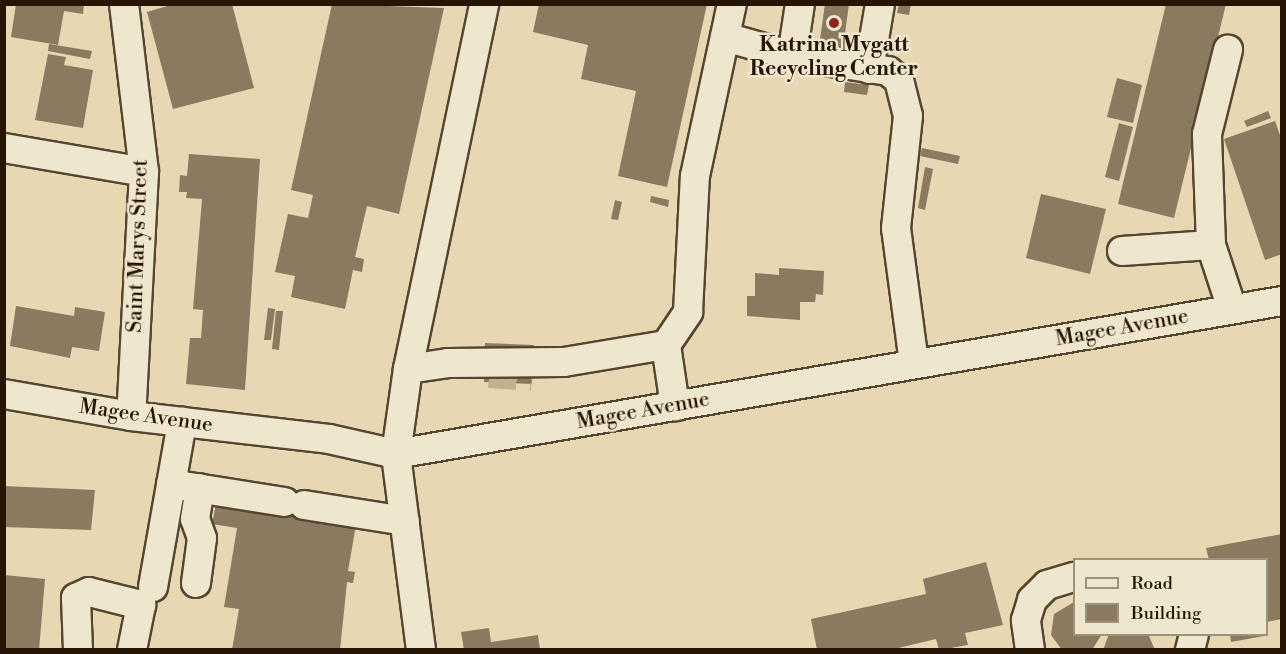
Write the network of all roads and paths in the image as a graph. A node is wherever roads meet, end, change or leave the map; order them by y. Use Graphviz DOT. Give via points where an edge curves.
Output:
graph roads {
  1 [pos="124,4"];
  2 [pos="484,4"];
  3 [pos="732,4"];
  4 [pos="800,4"];
  5 [pos="880,4"];
  6 [pos="725,37"];
  7 [pos="1228,50"];
  8 [pos="792,56"];
  9 [pos="869,69"];
  10 [pos="4,148"];
  11 [pos="144,172"];
  12 [pos="1211,245"];
  13 [pos="1122,250"];
  14 [pos="1281,301"];
  15 [pos="1232,309"];
  16 [pos="666,345"];
  17 [pos="533,348"];
  18 [pos="564,362"];
  19 [pos="914,363"];
  20 [pos="408,369"];
  21 [pos="532,377"];
  22 [pos="4,394"];
  23 [pos="675,406"];
  24 [pos="131,416"];
  25 [pos="182,422"];
  26 [pos="396,454"];
  27 [pos="171,484"];
  28 [pos="200,488"];
  29 [pos="405,520"];
  30 [pos="1073,577"];
  31 [pos="196,583"];
  32 [pos="153,587"];
  33 [pos="78,650"];
  34 [pos="132,650"];
  35 [pos="421,650"];
  36 [pos="1030,650"];
  1 -- 11 [label="street, Saint Marys Street"];
  2 -- 20 [label="street"];
  3 -- 6 [label="street"];
  4 -- 8 [label="street"];
  5 -- 9 [label="street"];
  6 -- 8 [label="street"];
  6 -- 16 [label="street" via="695,176 688,312"];
  7 -- 12 [label="street" via="1208,135"];
  8 -- 9 [label="street"];
  9 -- 19 [label="street" via="888,71 899,80 907,100 896,228"];
  10 -- 11 [label="street"];
  11 -- 24 [label="street, Saint Marys Street"];
  12 -- 13 [label="street"];
  12 -- 15 [label="street"];
  14 -- 15 [label="street, Magee Avenue"];
  15 -- 19 [label="street, Magee Avenue"];
  16 -- 18 [label="street"];
  16 -- 23 [label="street"];
  17 -- 18 [label="street"];
  18 -- 20 [label="street" via="479,362"];
  18 -- 21 [label="street"];
  19 -- 23 [label="street, Magee Avenue"];
  20 -- 26 [label="street"];
  22 -- 24 [label="street, Magee Avenue"];
  23 -- 26 [label="street, Magee Avenue"];
  24 -- 25 [label="street, Magee Avenue"];
  25 -- 26 [label="street, Magee Avenue" via="329,439"];
  25 -- 27 [label="street"];
  26 -- 29 [label="street"];
  27 -- 28 [label="street"];
  27 -- 32 [label="street"];
  28 -- 29 [label="street"];
  28 -- 31 [label="street" via="195,519 202,538"];
  29 -- 35 [label="street"];
  30 -- 36 [label="street" via="1047,585 1032,600 1026,621"];
  33 -- 34 [label="street" via="76,598 90,592 141,605"];
}
